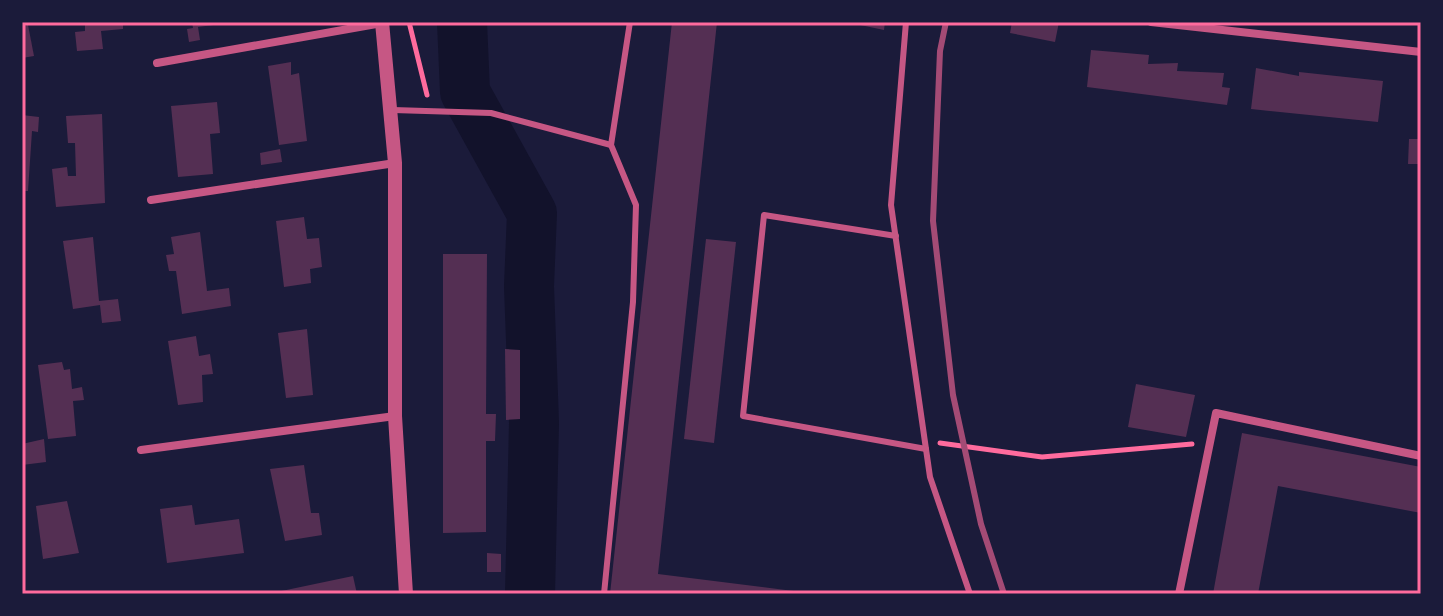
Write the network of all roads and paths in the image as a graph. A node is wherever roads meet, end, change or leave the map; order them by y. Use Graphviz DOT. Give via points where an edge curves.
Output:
graph roads {
  1 [pos="382,22"];
  2 [pos="409,22"];
  3 [pos="630,22"];
  4 [pos="906,22"];
  5 [pos="1151,22"];
  6 [pos="1421,52"];
  7 [pos="157,63"];
  8 [pos="427,94"];
  9 [pos="393,110"];
  10 [pos="611,145"];
  11 [pos="395,163"];
  12 [pos="151,200"];
  13 [pos="896,236"];
  14 [pos="395,416"];
  15 [pos="933,442"];
  16 [pos="1209,443"];
  17 [pos="926,449"];
  18 [pos="141,450"];
  19 [pos="1421,456"];
  20 [pos="406,594"];
  21 [pos="604,594"];
  22 [pos="970,594"];
  23 [pos="1179,594"];
  1 -- 7 [label="street"];
  1 -- 9 [label="street"];
  2 -- 8 [label="path"];
  3 -- 10 [label="lane"];
  4 -- 13 [label="lane" via="891,205"];
  5 -- 6 [label="street"];
  9 -- 10 [label="lane" via="491,113"];
  9 -- 11 [label="street"];
  10 -- 21 [label="lane" via="636,205 633,302"];
  11 -- 12 [label="street"];
  11 -- 14 [label="street"];
  13 -- 17 [label="lane"];
  13 -- 17 [label="lane" via="764,215 743,416"];
  14 -- 18 [label="street"];
  14 -- 20 [label="street"];
  15 -- 16 [label="path" via="1042,457"];
  16 -- 19 [label="street" via="1216,413"];
  16 -- 23 [label="street"];
  17 -- 22 [label="lane" via="930,477"];
}
